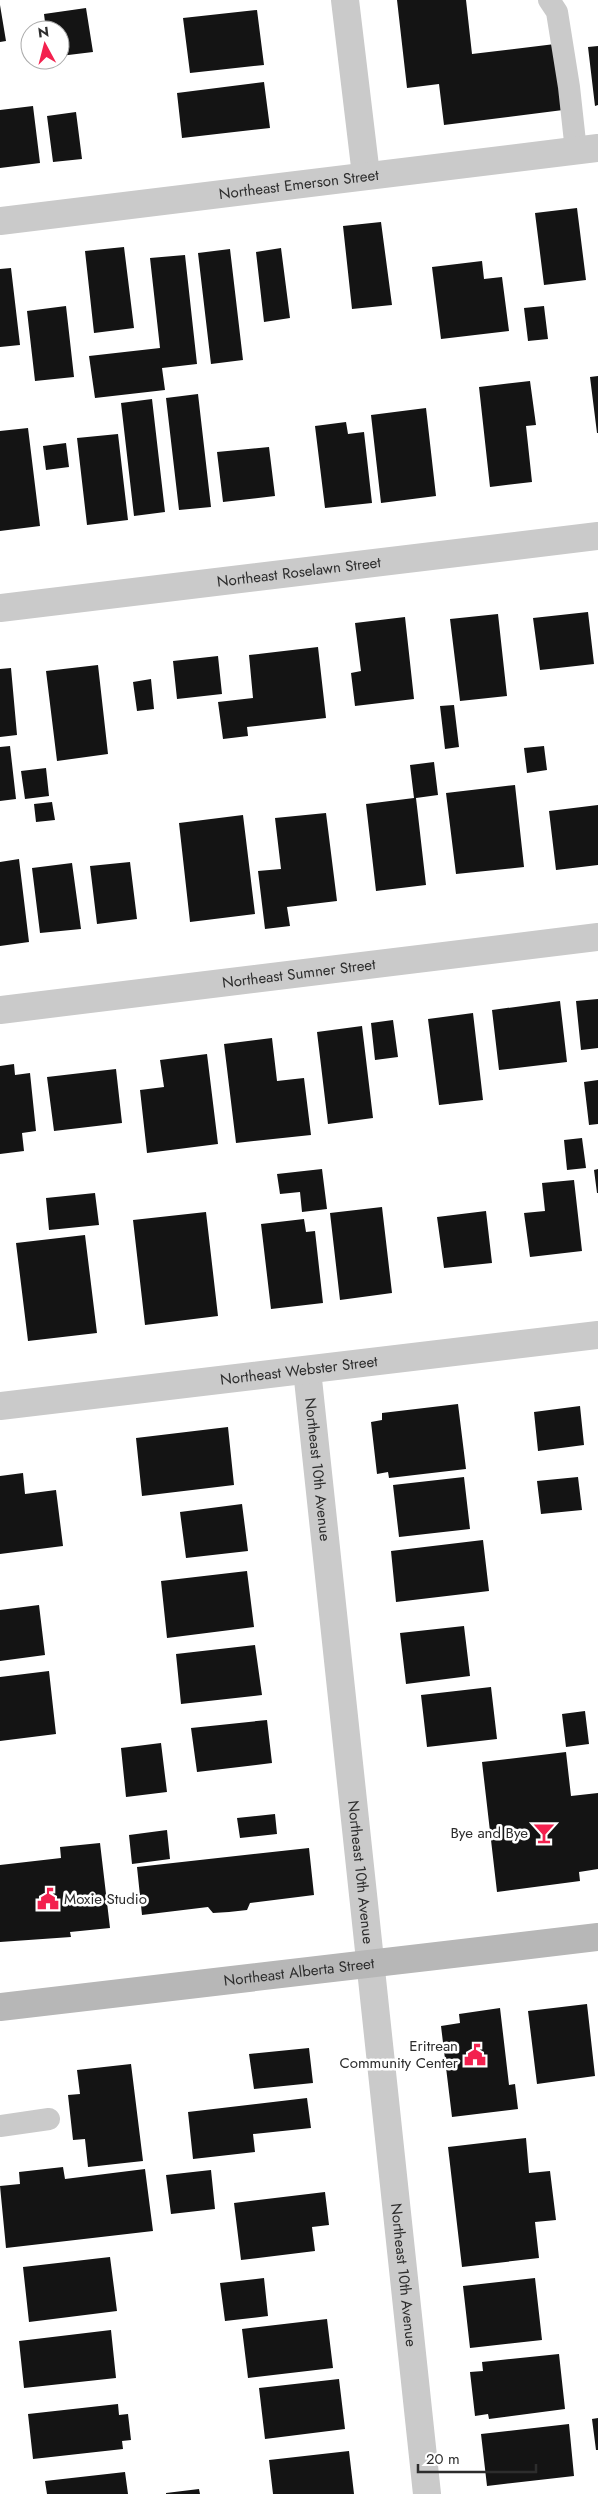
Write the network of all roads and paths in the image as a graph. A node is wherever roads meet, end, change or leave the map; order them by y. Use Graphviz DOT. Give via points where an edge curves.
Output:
graph roads {
  1 [pos="345,0"];
  2 [pos="549,0"];
  3 [pos="587,150"];
  4 [pos="366,175"];
  5 [pos="0,222"];
  6 [pos="598,536"];
  7 [pos="0,608"];
  8 [pos="598,937"];
  9 [pos="0,1010"];
  10 [pos="598,1335"];
  11 [pos="307,1370"];
  12 [pos="0,1406"];
  13 [pos="598,1937"];
  14 [pos="370,1964"];
  15 [pos="0,2007"];
  16 [pos="49,2119"];
  17 [pos="0,2126"];
  18 [pos="427,2494"];
  1 -- 4 [label="street"];
  2 -- 3 [label="lane" via="558,12 569,87"];
  3 -- 4 [label="street, Northeast Emerson Street"];
  4 -- 5 [label="street, Northeast Emerson Street"];
  6 -- 7 [label="street, Northeast Roselawn Street"];
  8 -- 9 [label="street, Northeast Sumner Street"];
  10 -- 11 [label="street, Northeast Webster Street"];
  11 -- 12 [label="street, Northeast Webster Street"];
  11 -- 14 [label="street, Northeast 10th Avenue"];
  13 -- 14 [label="street, Northeast Alberta Street"];
  14 -- 15 [label="street, Northeast Alberta Street"];
  14 -- 18 [label="street, Northeast 10th Avenue"];
  16 -- 17 [label="lane"];
}
